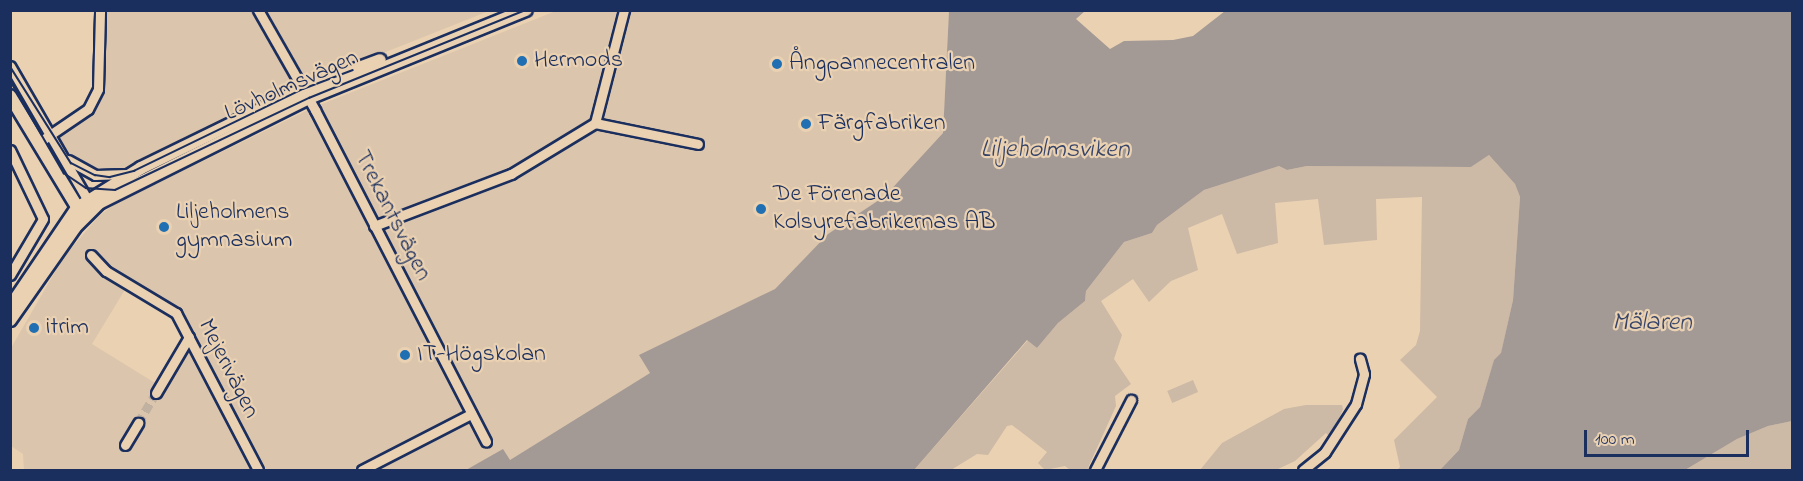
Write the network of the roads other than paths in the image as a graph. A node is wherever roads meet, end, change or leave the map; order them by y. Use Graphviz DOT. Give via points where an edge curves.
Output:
graph roads {
  1 [pos="100,10"];
  2 [pos="258,10"];
  3 [pos="506,10"];
  4 [pos="526,10"];
  5 [pos="624,10"];
  6 [pos="10,66"];
  7 [pos="306,94"];
  8 [pos="10,96"];
  9 [pos="595,123"];
  10 [pos="52,136"];
  11 [pos="38,143"];
  12 [pos="698,144"];
  13 [pos="10,150"];
  14 [pos="63,153"];
  15 [pos="134,171"];
  16 [pos="85,208"];
  17 [pos="374,226"];
  18 [pos="92,255"];
  19 [pos="10,276"];
  20 [pos="10,307"];
  21 [pos="10,320"];
  22 [pos="189,337"];
  23 [pos="1360,359"];
  24 [pos="156,393"];
  25 [pos="1131,400"];
  26 [pos="471,414"];
  27 [pos="138,423"];
  28 [pos="486,441"];
  29 [pos="125,445"];
  30 [pos="258,471"];
  31 [pos="362,471"];
  32 [pos="1095,471"];
  33 [pos="1303,471"];
  1 -- 10 [label="street" via="98,89 88,109"];
  2 -- 7 [label="street, Trekantsvägen"];
  3 -- 7 [label="street, Lövholmsvägen"];
  4 -- 7 [label="street, Lövholmsvägen"];
  5 -- 9 [label="street"];
  6 -- 10 [label="street"];
  7 -- 15 [label="street, Lövholmsvägen"];
  7 -- 16 [label="street, Lövholmsvägen"];
  7 -- 17 [label="street, Trekantsvägen"];
  8 -- 11 [label="street"];
  9 -- 12 [label="street"];
  9 -- 17 [label="street" via="511,174"];
  10 -- 11 [label="street"];
  10 -- 14 [label="street"];
  11 -- 16 [label="street"];
  13 -- 19 [label="street" via="43,219"];
  14 -- 15 [label="street, Lövholmsvägen" via="71,163 95,175 119,176"];
  14 -- 16 [label="street"];
  15 -- 16 [label="street, Lövholmsvägen"];
  16 -- 20 [label="street"];
  16 -- 21 [label="street"];
  17 -- 26 [label="street, Trekantsvägen"];
  18 -- 22 [label="street, Mejerivägen" via="106,271 176,313"];
  22 -- 24 [label="street"];
  22 -- 30 [label="street, Mejerivägen"];
  23 -- 33 [label="street" via="1364,374 1356,404 1325,452"];
  25 -- 32 [label="street"];
  26 -- 28 [label="street, Trekantsvägen"];
  26 -- 31 [label="street"];
  27 -- 29 [label="street"];
}
